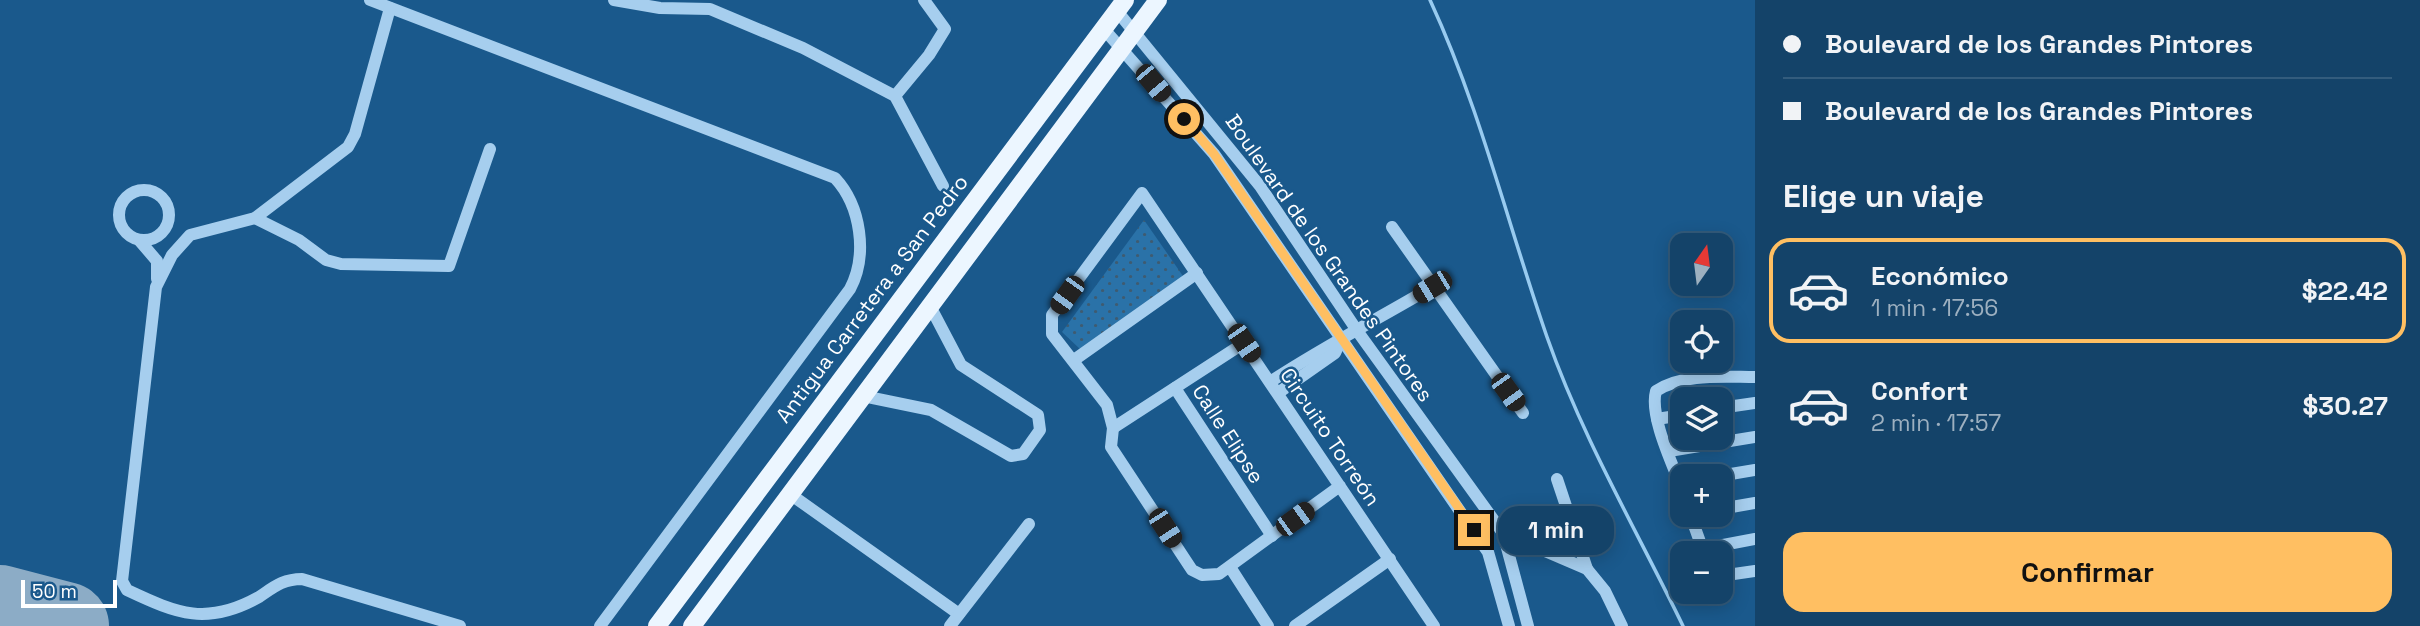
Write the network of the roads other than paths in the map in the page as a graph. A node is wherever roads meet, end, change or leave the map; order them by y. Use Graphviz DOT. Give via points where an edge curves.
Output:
graph roads {
  1 [pos="370,0"];
  2 [pos="614,0"];
  3 [pos="924,0"];
  4 [pos="1158,0"];
  5 [pos="709,5"];
  6 [pos="1121,5"];
  7 [pos="390,8"];
  8 [pos="1103,27"];
  9 [pos="1136,30"];
  10 [pos="1123,47"];
  11 [pos="895,96"];
  12 [pos="490,149"];
  13 [pos="943,186"];
  14 [pos="256,218"];
  15 [pos="167,223"];
  16 [pos="1392,227"];
  17 [pos="190,235"];
  18 [pos="139,240"];
  19 [pos="172,255"];
  20 [pos="1197,273"];
  21 [pos="156,286"];
  22 [pos="1432,287"];
  23 [pos="930,306"];
  24 [pos="1358,332"];
  25 [pos="1342,338"];
  26 [pos="1244,343"];
  27 [pos="1074,360"];
  28 [pos="1755,377"];
  29 [pos="1274,387"];
  30 [pos="1175,388"];
  31 [pos="863,396"];
  32 [pos="1755,403"];
  33 [pos="1733,406"];
  34 [pos="1523,413"];
  35 [pos="1670,417"];
  36 [pos="1657,419"];
  37 [pos="1113,428"];
  38 [pos="1755,437"];
  39 [pos="1669,451"];
  40 [pos="1674,464"];
  41 [pos="1755,470"];
  42 [pos="1733,474"];
  43 [pos="1557,479"];
  44 [pos="1340,486"];
  45 [pos="790,494"];
  46 [pos="1755,503"];
  47 [pos="1733,507"];
  48 [pos="1029,524"];
  49 [pos="1503,533"];
  50 [pos="1272,536"];
  51 [pos="1755,539"];
  52 [pos="1733,544"];
  53 [pos="1489,552"];
  54 [pos="1390,559"];
  55 [pos="1230,567"];
  56 [pos="1587,569"];
  57 [pos="1755,571"];
  58 [pos="1733,574"];
  59 [pos="959,614"];
  60 [pos="460,626"];
  61 [pos="600,626"];
  62 [pos="657,626"];
  63 [pos="692,626"];
  64 [pos="950,626"];
  65 [pos="1268,626"];
  66 [pos="1295,626"];
  67 [pos="1434,626"];
  68 [pos="1509,626"];
  69 [pos="1528,626"];
  70 [pos="1622,626"];
  1 -- 7 [label="street"];
  2 -- 5 [label="street" via="660,8"];
  3 -- 11 [label="street" via="945,29"];
  4 -- 9 [label="main road"];
  5 -- 11 [label="street"];
  6 -- 8 [label="main road, Antigua Carretera a San Pedro"];
  6 -- 9 [label="street, Boulevard de los Grandes Pintores"];
  7 -- 14 [label="street" via="348,147"];
  7 -- 61 [label="street" via="835,178 849,196 860,245 859,272 850,289"];
  8 -- 10 [label="street, Boulevard de los Grandes Pintores"];
  8 -- 62 [label="main road, Antigua Carretera a San Pedro"];
  9 -- 10 [label="main road"];
  9 -- 24 [label="street, Boulevard de los Grandes Pintores" via="1260,186"];
  10 -- 23 [label="main road"];
  10 -- 25 [label="street, Boulevard de los Grandes Pintores" via="1214,154"];
  11 -- 13 [label="street"];
  12 -- 14 [label="street" via="449,266 341,264 326,260"];
  14 -- 17 [label="street"];
  15 -- 17 [label="street"];
  15 -- 18 [label="street" via="155,237"];
  15 -- 18 [label="street" via="166,204 155,192 130,194 118,216 125,232"];
  15 -- 19 [label="street"];
  16 -- 22 [label="street"];
  17 -- 19 [label="street"];
  18 -- 21 [label="street" via="157,261"];
  19 -- 21 [label="street"];
  20 -- 26 [label="street, Circuito Torreón"];
  20 -- 27 [label="street"];
  20 -- 27 [label="street, Circuito Torreón" via="1142,193 1052,315 1052,334"];
  21 -- 60 [label="street" via="122,571 127,590 191,617 213,617 229,613 285,579 302,579"];
  22 -- 24 [label="street"];
  22 -- 34 [label="street"];
  23 -- 31 [label="main road"];
  23 -- 31 [label="street" via="961,365 1038,415 1040,430 1029,446 1023,454 1011,456 931,410"];
  24 -- 25 [label="street"];
  24 -- 49 [label="street, Boulevard de los Grandes Pintores"];
  25 -- 29 [label="street" via="1335,353"];
  25 -- 53 [label="street, Boulevard de los Grandes Pintores"];
  26 -- 29 [label="street, Circuito Torreón"];
  26 -- 30 [label="street"];
  27 -- 37 [label="street, Circuito Torreón" via="1107,405"];
  28 -- 36 [label="street" via="1708,377 1666,385 1656,391 1653,401"];
  29 -- 44 [label="street, Circuito Torreón"];
  30 -- 37 [label="street"];
  30 -- 50 [label="street, Calle Elipse"];
  31 -- 45 [label="main road"];
  32 -- 33 [label="street"];
  35 -- 36 [label="street"];
  36 -- 39 [label="street"];
  37 -- 55 [label="street" via="1111,447 1192,570 1219,574"];
  38 -- 39 [label="street"];
  39 -- 40 [label="street"];
  41 -- 42 [label="street"];
  43 -- 56 [label="street"];
  44 -- 50 [label="street"];
  44 -- 54 [label="street, Circuito Torreón"];
  45 -- 59 [label="street"];
  45 -- 63 [label="main road"];
  46 -- 47 [label="street"];
  48 -- 59 [label="street"];
  49 -- 53 [label="street"];
  49 -- 56 [label="street"];
  49 -- 69 [label="street, Boulevard de los Grandes Pintores"];
  50 -- 55 [label="street"];
  51 -- 52 [label="street"];
  53 -- 68 [label="street, Boulevard de los Grandes Pintores"];
  54 -- 66 [label="street"];
  54 -- 67 [label="street, Circuito Torreón"];
  55 -- 65 [label="street"];
  56 -- 70 [label="street" via="1605,591"];
  57 -- 58 [label="street"];
  59 -- 64 [label="street"];
}
